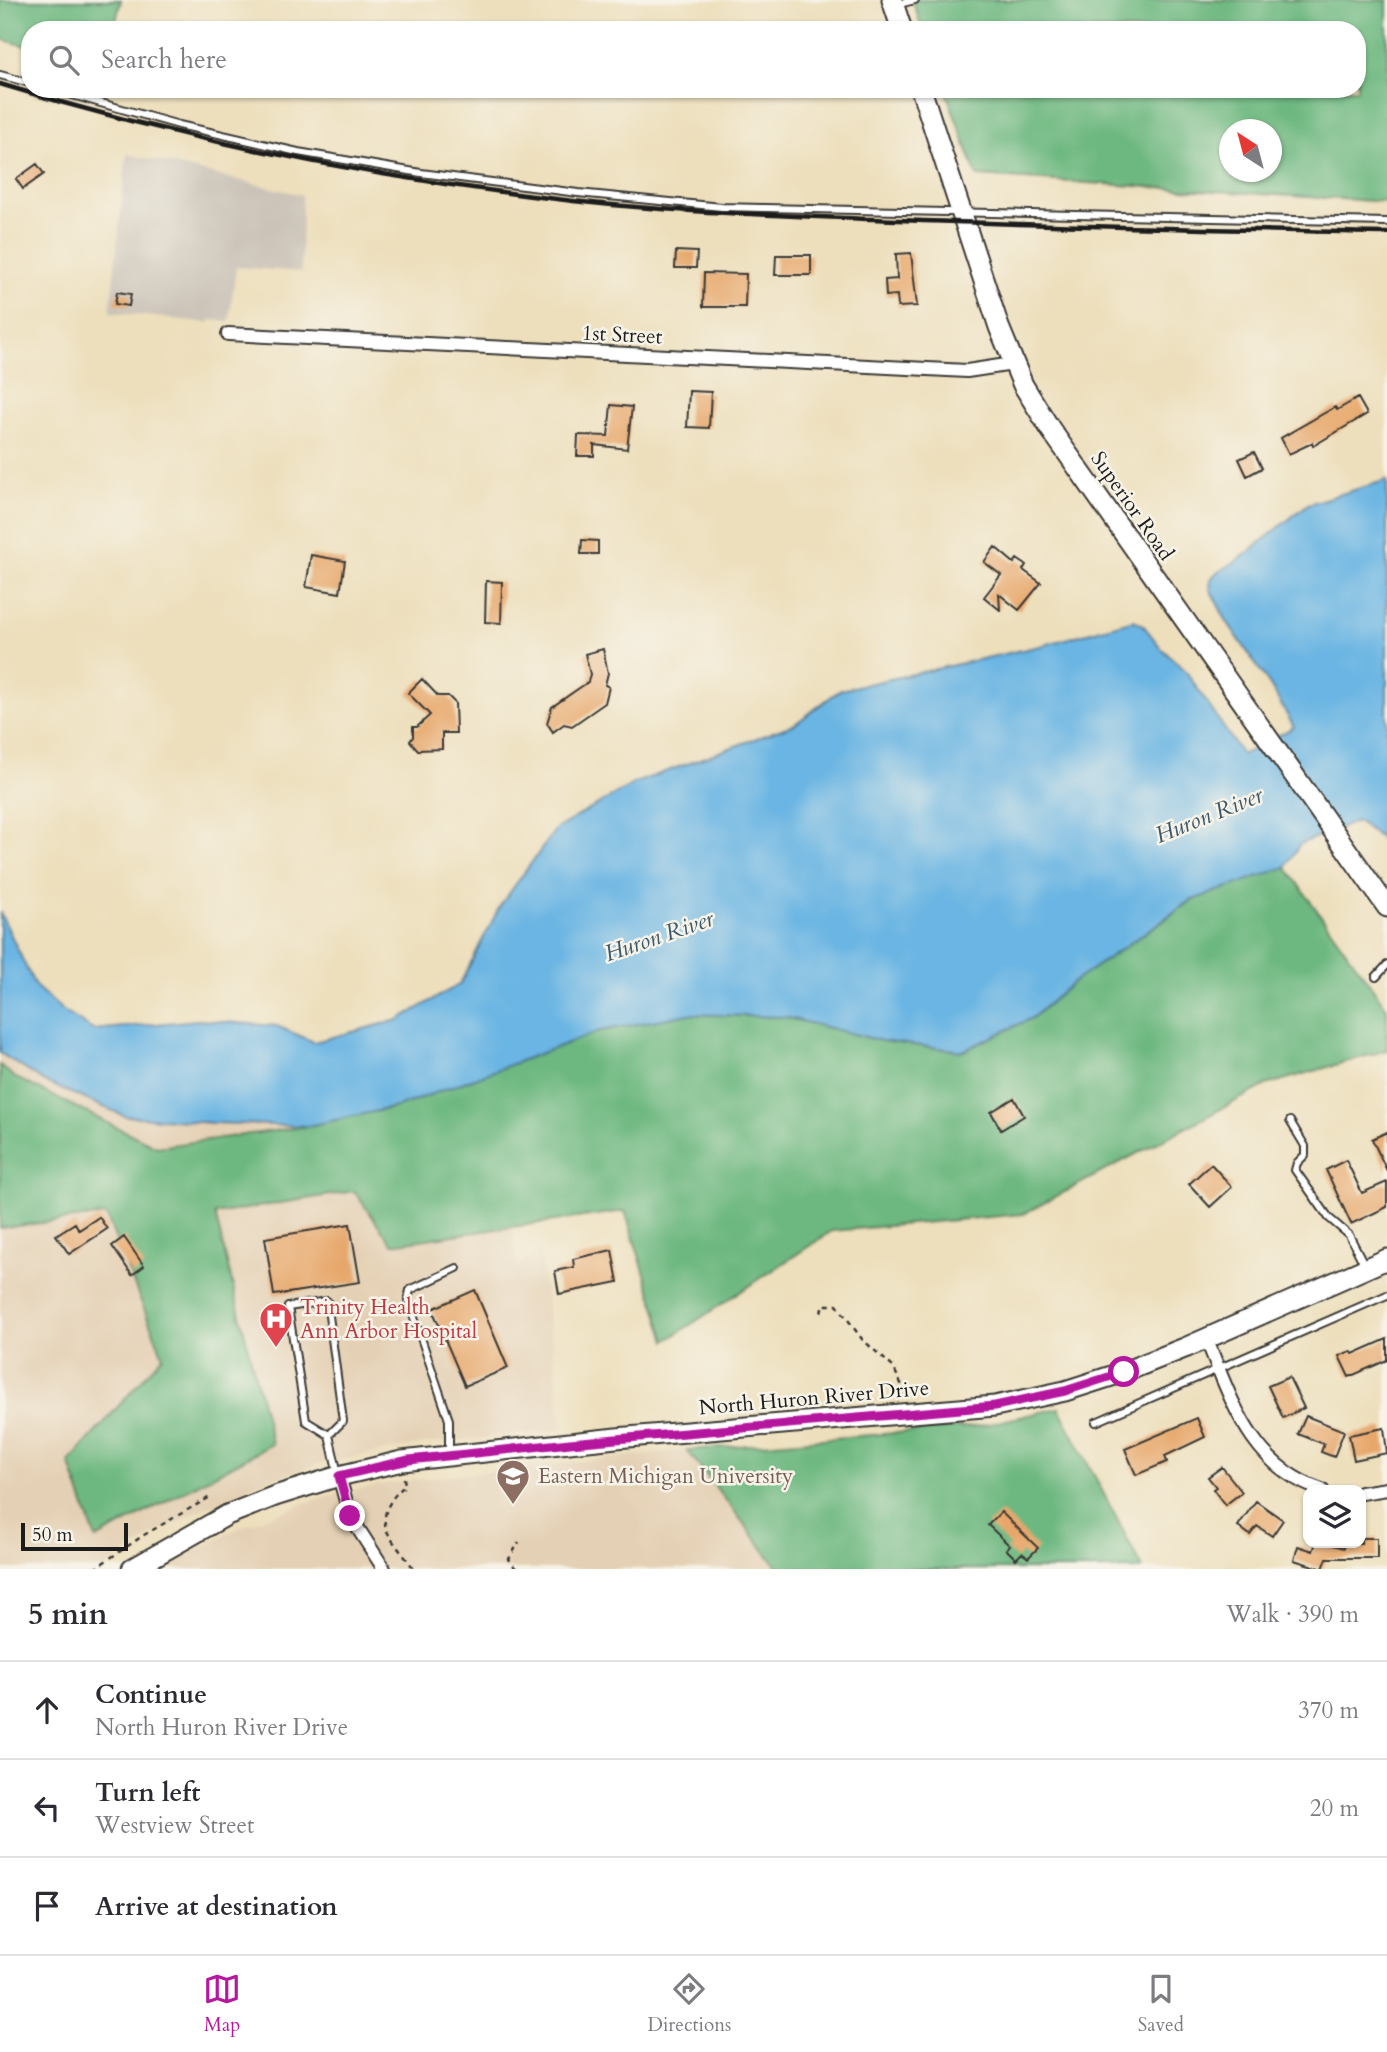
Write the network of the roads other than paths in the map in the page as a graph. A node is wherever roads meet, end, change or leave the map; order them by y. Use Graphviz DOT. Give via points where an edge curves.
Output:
graph roads {
  1 [pos="915,0"];
  2 [pos="892,3"];
  3 [pos="899,21"];
  4 [pos="0,75"];
  5 [pos="21,81"];
  6 [pos="83,98"];
  7 [pos="924,98"];
  8 [pos="962,211"];
  9 [pos="1387,222"];
  10 [pos="228,334"];
  11 [pos="1013,364"];
  12 [pos="1387,907"];
  13 [pos="1387,965"];
  14 [pos="1376,977"];
  15 [pos="1290,1121"];
  16 [pos="1387,1259"];
  17 [pos="457,1268"];
  18 [pos="1366,1268"];
  19 [pos="1387,1296"];
  20 [pos="1206,1338"];
  21 [pos="1220,1370"];
  22 [pos="1096,1422"];
  23 [pos="329,1435"];
  24 [pos="449,1456"];
  25 [pos="339,1476"];
  26 [pos="1306,1485"];
  27 [pos="1387,1489"];
  28 [pos="1366,1492"];
  29 [pos="132,1569"];
  30 [pos="384,1569"];
  1 -- 2 [label="lane"];
  2 -- 3 [label="main road"];
  4 -- 5 [label="lane"];
  6 -- 8 [label="lane" via="298,152 421,173 722,207"];
  7 -- 8 [label="main road, Superior Road"];
  8 -- 9 [label="lane"];
  8 -- 11 [label="main road, Superior Road"];
  10 -- 11 [label="street, 1st Street" via="967,371"];
  11 -- 12 [label="main road, Superior Road" via="1051,430"];
  13 -- 14 [label="lane"];
  15 -- 18 [label="lane" via="1305,1146 1295,1170 1329,1218 1349,1235"];
  16 -- 18 [label="main road, North Huron River Drive"];
  17 -- 24 [label="lane" via="410,1290 408,1300 449,1420"];
  18 -- 20 [label="main road, North Huron River Drive"];
  19 -- 21 [label="lane"];
  20 -- 21 [label="street"];
  20 -- 24 [label="main road, North Huron River Drive" via="1124,1372 995,1406"];
  21 -- 22 [label="lane"];
  21 -- 26 [label="street" via="1262,1452"];
  23 -- 23 [label="lane" via="306,1421 288,1307 327,1301 343,1421"];
  23 -- 25 [label="lane"];
  24 -- 25 [label="main road, North Huron River Drive"];
  25 -- 29 [label="main road, North Huron River Drive" via="227,1515"];
  25 -- 30 [label="street" via="350,1516"];
  27 -- 28 [label="street"];
}
